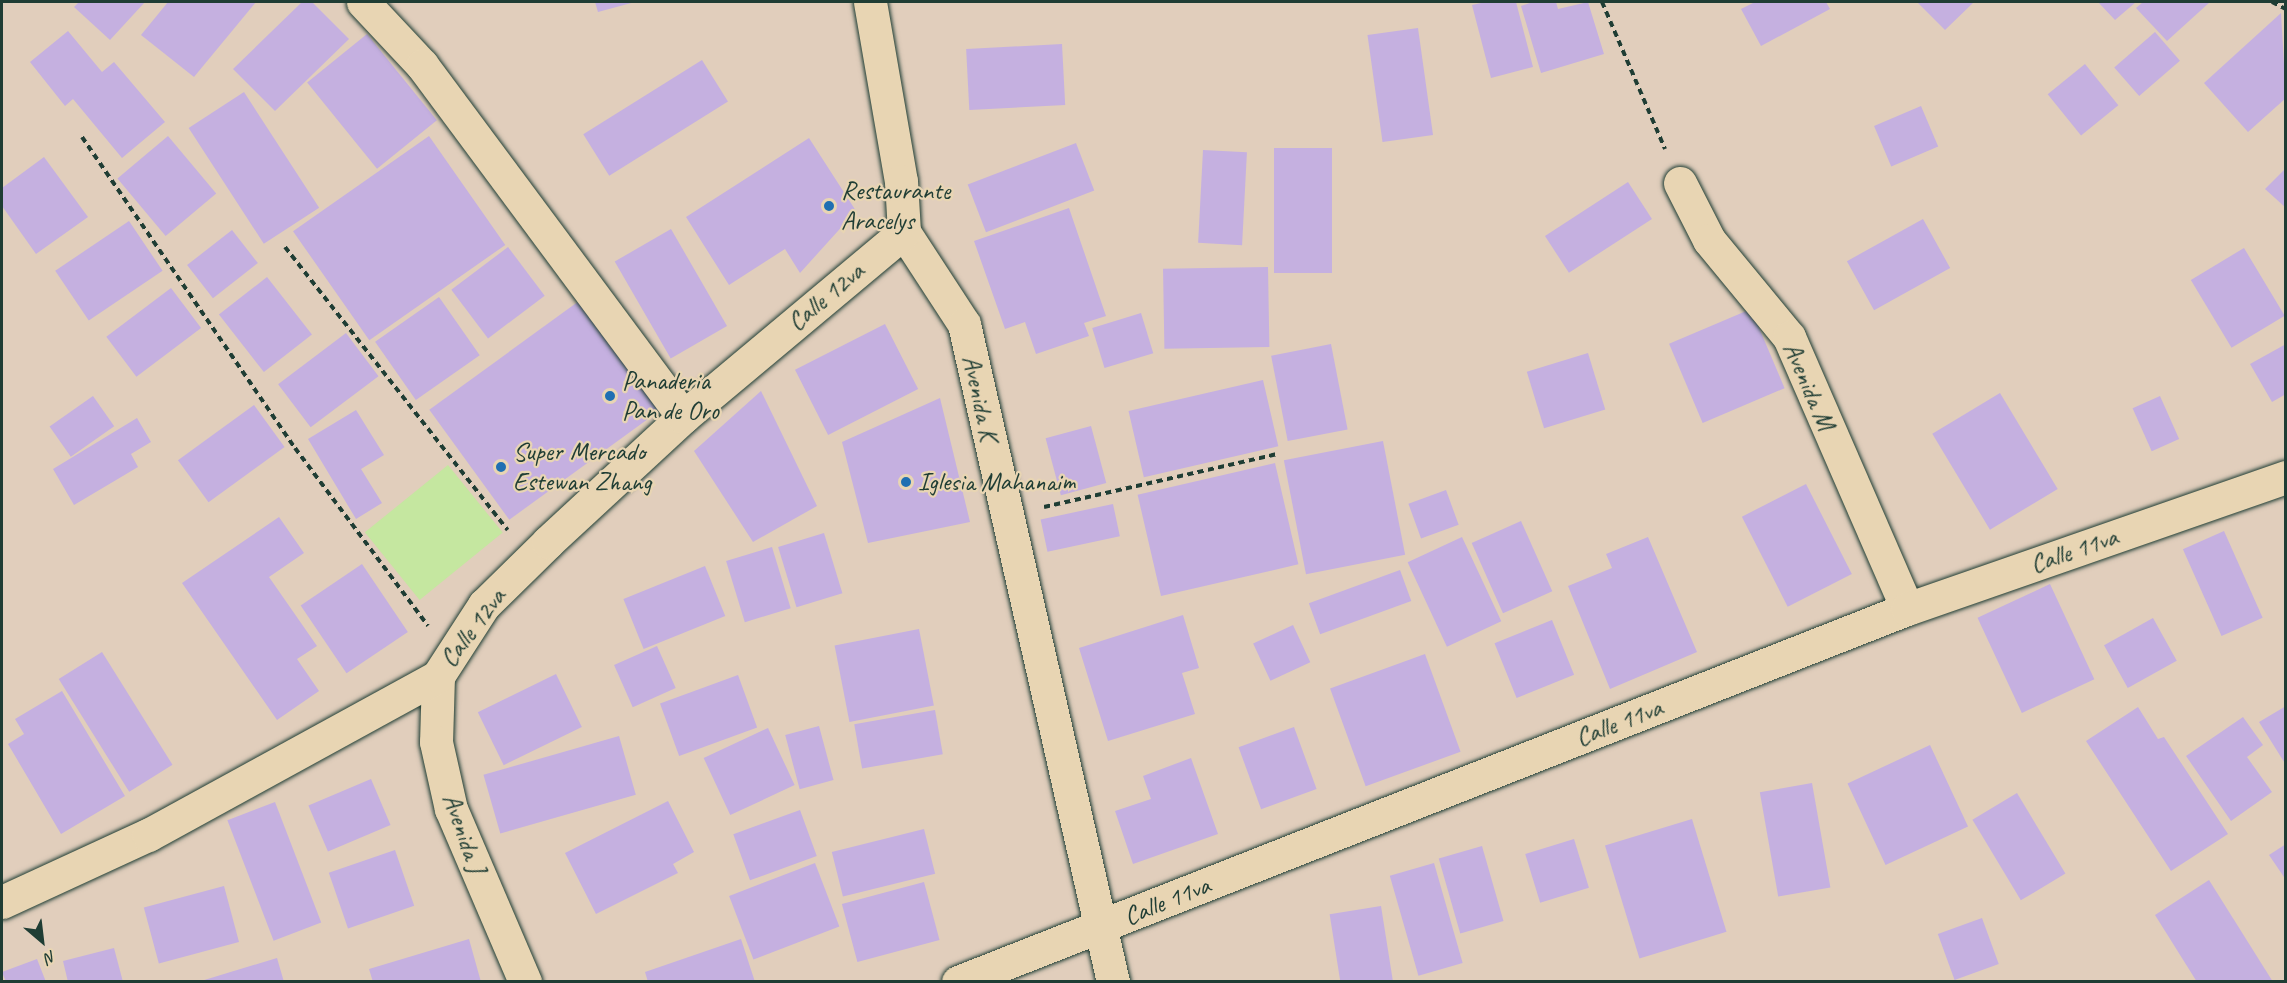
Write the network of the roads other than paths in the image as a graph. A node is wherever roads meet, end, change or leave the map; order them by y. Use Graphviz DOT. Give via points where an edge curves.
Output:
graph roads {
  1 [pos="363,2"];
  2 [pos="870,2"];
  3 [pos="1680,183"];
  4 [pos="904,232"];
  5 [pos="683,417"];
  6 [pos="2286,477"];
  7 [pos="1907,609"];
  8 [pos="445,664"];
  9 [pos="2,902"];
  10 [pos="1101,927"];
  11 [pos="525,981"];
  12 [pos="958,981"];
  13 [pos="1113,981"];
  1 -- 5 [label="street" via="422,65"];
  2 -- 4 [label="street, Avenida K" via="901,181"];
  3 -- 7 [label="street, Avenida M" via="1709,240 1789,337"];
  4 -- 5 [label="street, Calle 12va"];
  4 -- 10 [label="street, Avenida K" via="964,324"];
  5 -- 8 [label="street, Calle 12va" via="484,605"];
  6 -- 7 [label="street, Calle 11va"];
  7 -- 10 [label="street, Calle 11va"];
  8 -- 9 [label="street, Calle 12va" via="148,835"];
  8 -- 11 [label="street, Avenida J" via="436,742 451,809"];
  10 -- 12 [label="street, Calle 11va"];
  10 -- 13 [label="street, Avenida K"];
}
